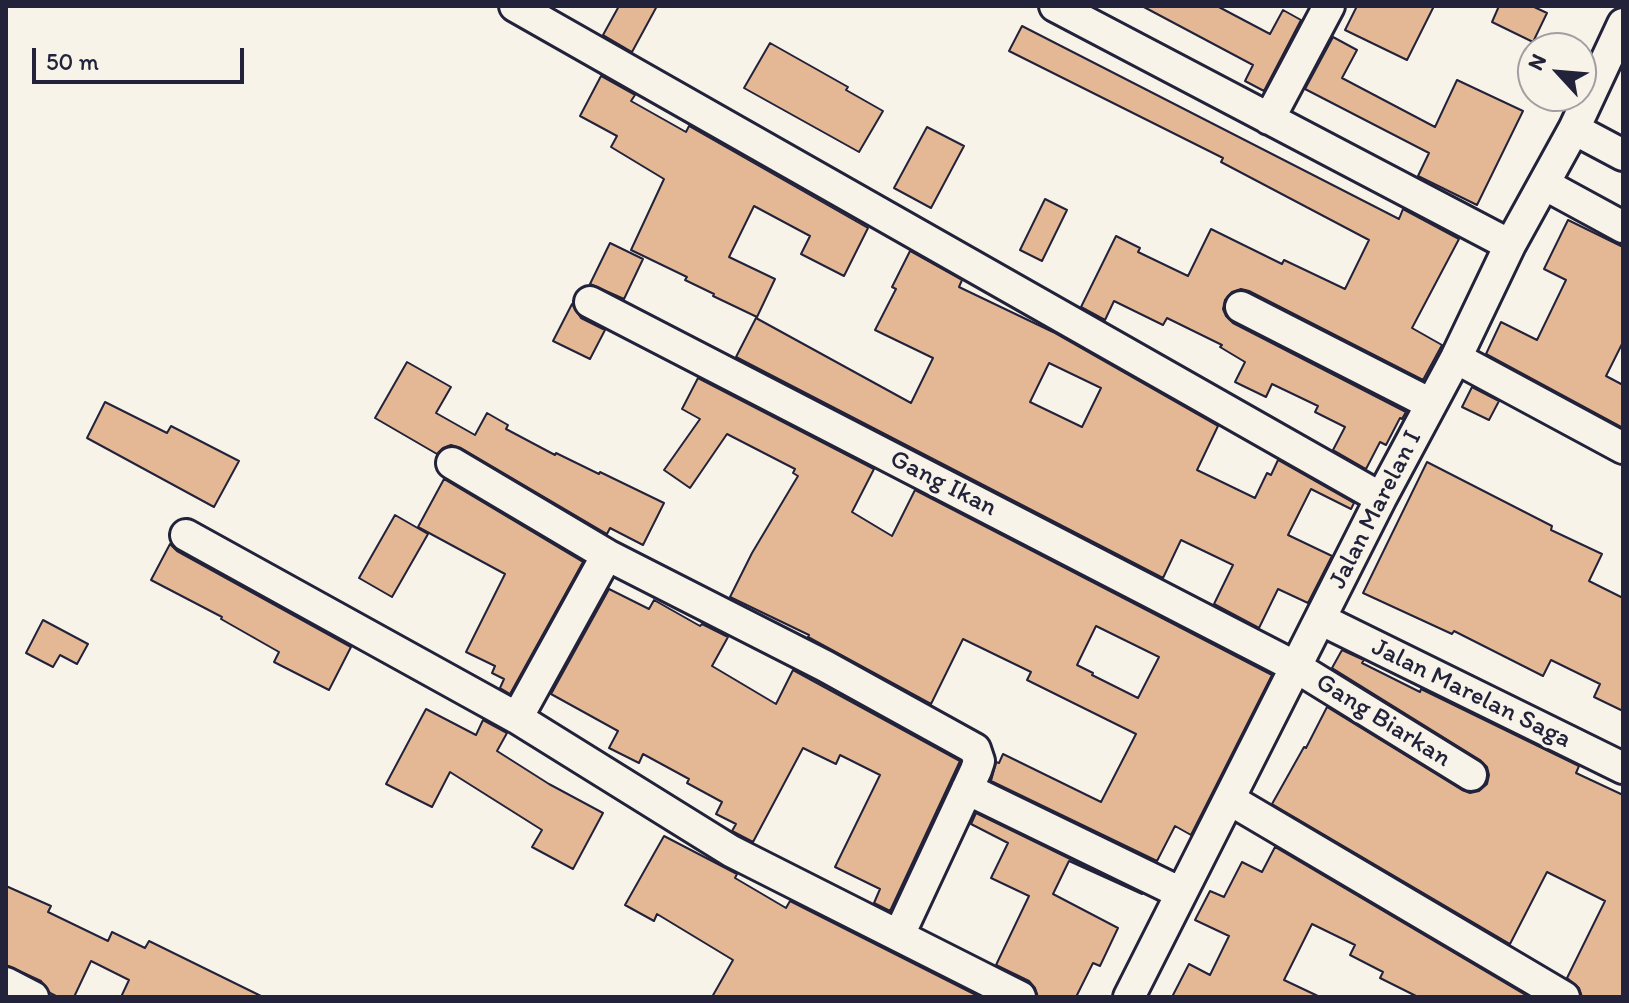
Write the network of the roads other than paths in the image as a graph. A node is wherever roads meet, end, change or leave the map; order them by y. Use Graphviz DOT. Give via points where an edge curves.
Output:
graph roads {
  1 [pos="515,6"];
  2 [pos="1055,6"];
  3 [pos="1329,6"];
  4 [pos="1619,43"];
  5 [pos="1269,119"];
  6 [pos="1574,129"];
  7 [pos="1623,155"];
  8 [pos="1544,184"];
  9 [pos="1623,227"];
  10 [pos="1510,245"];
  11 [pos="590,302"];
  12 [pos="1241,307"];
  13 [pos="1456,358"];
  14 [pos="1431,404"];
  15 [pos="1623,448"];
  16 [pos="452,463"];
  17 [pos="1381,498"];
  18 [pos="186,535"];
  19 [pos="607,555"];
  20 [pos="1320,619"];
  21 [pos="1296,667"];
  22 [pos="517,718"];
  23 [pos="1623,768"];
  24 [pos="1471,775"];
  25 [pos="967,789"];
  26 [pos="1229,799"];
  27 [pos="1181,893"];
  28 [pos="899,935"];
  29 [pos="6,983"];
  30 [pos="33,997"];
  31 [pos="1020,997"];
  32 [pos="1129,997"];
  33 [pos="1564,997"];
  1 -- 17 [label="street"];
  2 -- 5 [label="street"];
  3 -- 5 [label="street"];
  4 -- 6 [label="street, Jalan Marelan I"];
  5 -- 10 [label="street"];
  6 -- 7 [label="street"];
  6 -- 8 [label="street, Jalan Marelan I"];
  8 -- 9 [label="street"];
  8 -- 10 [label="street, Jalan Marelan I"];
  10 -- 13 [label="street, Jalan Marelan I"];
  11 -- 21 [label="street, Gang Ikan"];
  12 -- 14 [label="street"];
  13 -- 14 [label="street, Jalan Marelan I"];
  13 -- 15 [label="street"];
  14 -- 17 [label="street, Jalan Marelan I"];
  16 -- 19 [label="street"];
  17 -- 20 [label="street, Jalan Marelan I"];
  18 -- 22 [label="street"];
  19 -- 22 [label="street"];
  19 -- 25 [label="street" via="975,749 979,761"];
  20 -- 21 [label="street, Jalan Marelan I"];
  20 -- 23 [label="street, Jalan Marelan Saga"];
  21 -- 24 [label="street, Gang Biarkan"];
  21 -- 26 [label="street, Jalan Marelan I"];
  22 -- 28 [label="street" via="731,851"];
  25 -- 27 [label="street"];
  25 -- 28 [label="street"];
  26 -- 27 [label="street, Jalan Marelan I"];
  26 -- 33 [label="street"];
  27 -- 32 [label="street, Jalan Marelan I"];
  28 -- 31 [label="street"];
  29 -- 30 [label="street"];
}
